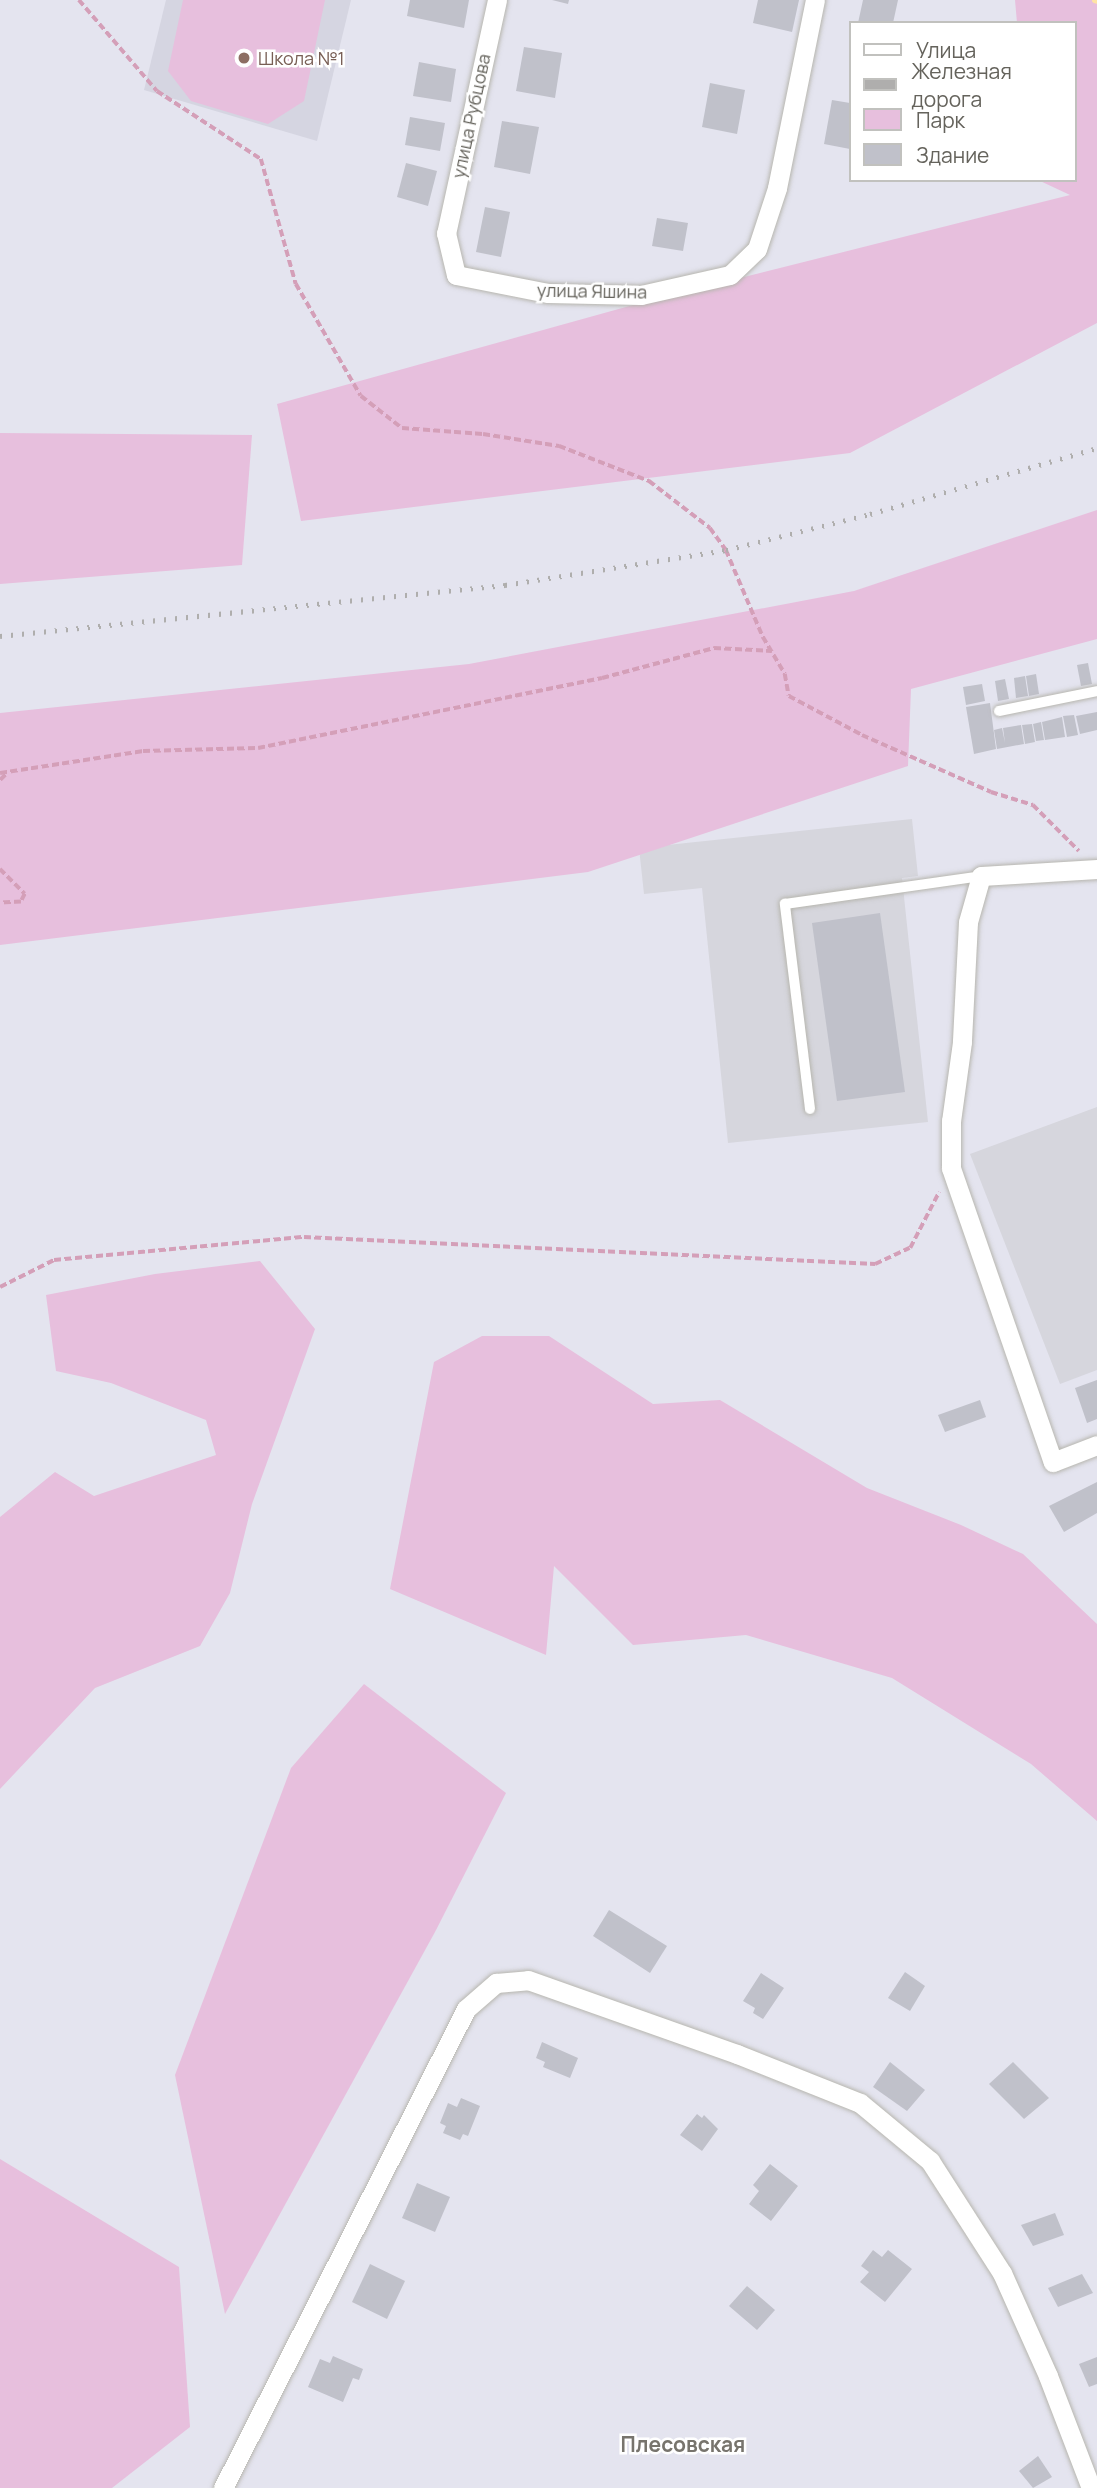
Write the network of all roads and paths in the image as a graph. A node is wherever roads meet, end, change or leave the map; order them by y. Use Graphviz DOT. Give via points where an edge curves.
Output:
graph roads {
  1 [pos="79,0"];
  2 [pos="497,0"];
  3 [pos="815,0"];
  4 [pos="446,233"];
  5 [pos="772,650"];
  6 [pos="1097,691"];
  7 [pos="999,711"];
  8 [pos="8,771"];
  9 [pos="0,773"];
  10 [pos="0,780"];
  11 [pos="0,869"];
  12 [pos="1094,869"];
  13 [pos="981,876"];
  14 [pos="0,903"];
  15 [pos="810,1109"];
  16 [pos="951,1168"];
  17 [pos="0,1287"];
  18 [pos="1097,1445"];
  19 [pos="223,2488"];
  20 [pos="1091,2488"];
  1 -- 5 [label="path" via="157,91 261,159 296,284 361,396 402,428 559,446 649,481 710,528 726,550 741,592"];
  2 -- 4 [label="street, улица Рубцова"];
  3 -- 4 [label="street, улица Яшина" via="777,188 757,249 730,275 641,295 548,293 456,275"];
  5 -- 8 [label="path" via="714,648 602,678 258,748 142,751"];
  5 -- 12 [label="path" via="785,674 789,696 862,735 991,792 1032,805"];
  6 -- 7 [label="lane"];
  8 -- 9 [label="path"];
  8 -- 10 [label="path"];
  11 -- 14 [label="path" via="25,894 21,902"];
  12 -- 13 [label="street"];
  13 -- 15 [label="lane" via="785,904"];
  13 -- 16 [label="street" via="968,922"];
  16 -- 17 [label="path" via="910,1248 875,1264 304,1237 54,1260"];
  16 -- 18 [label="street" via="1053,1462"];
  19 -- 20 [label="street" via="466,2009 496,1983 528,1980 860,2103 930,2161 1002,2273"];
}
